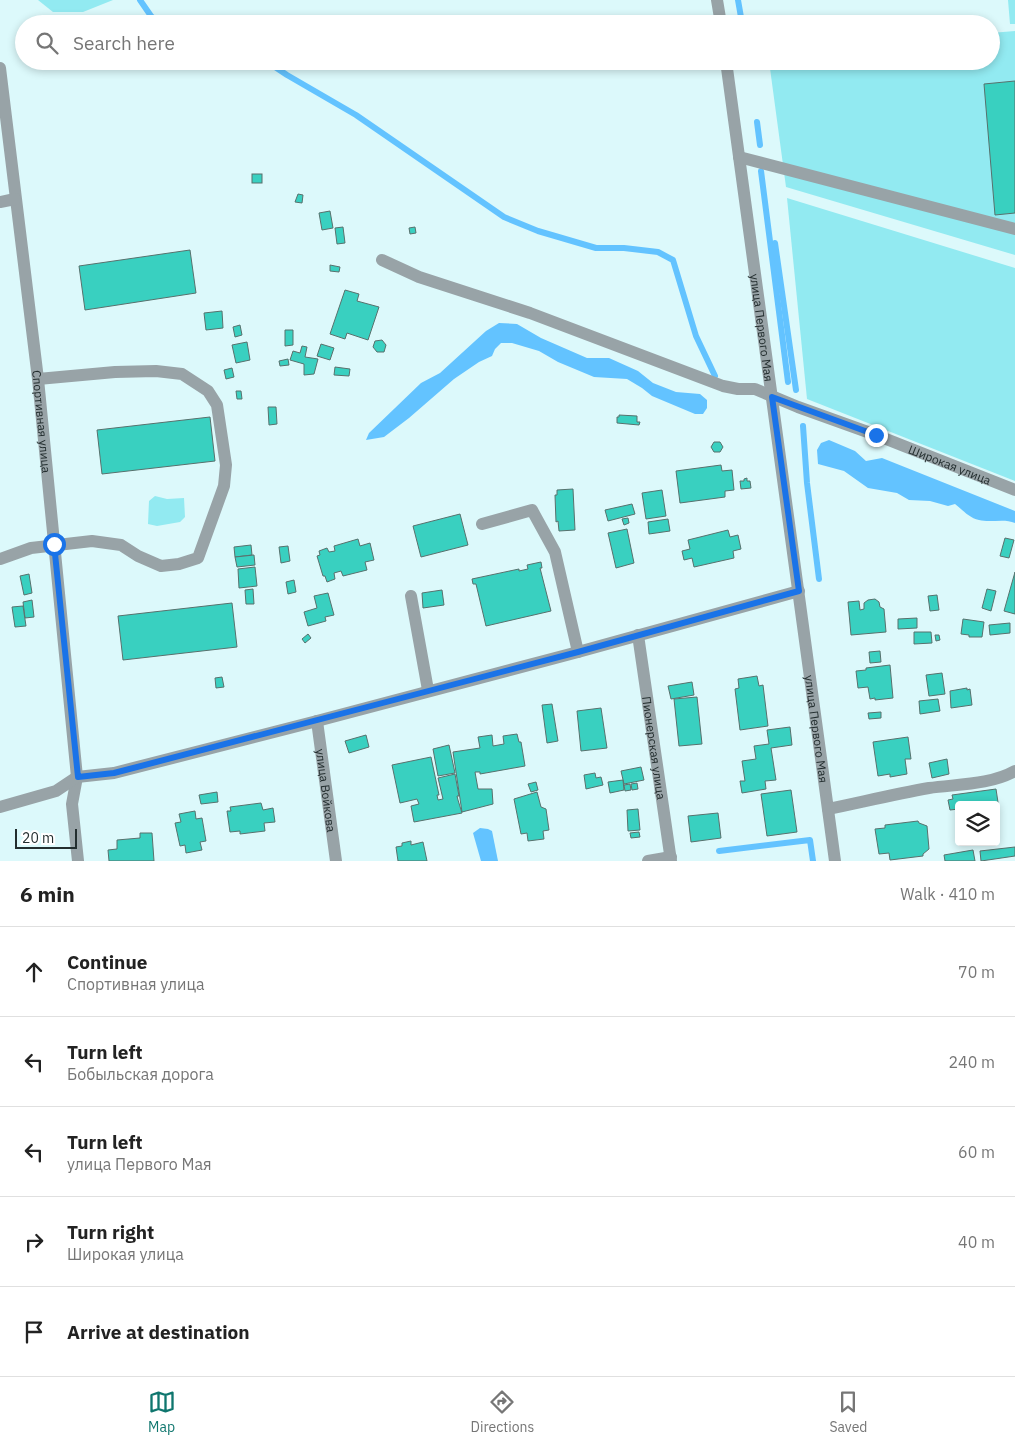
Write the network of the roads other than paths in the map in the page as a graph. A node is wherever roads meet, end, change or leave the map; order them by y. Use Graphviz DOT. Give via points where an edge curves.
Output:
graph roads {
  1 [pos="717,0"];
  2 [pos="719,15"];
  3 [pos="0,68"];
  4 [pos="727,70"];
  5 [pos="739,157"];
  6 [pos="16,199"];
  7 [pos="0,202"];
  8 [pos="1015,228"];
  9 [pos="382,260"];
  10 [pos="38,379"];
  11 [pos="772,397"];
  12 [pos="1015,490"];
  13 [pos="482,524"];
  14 [pos="54,544"];
  15 [pos="0,559"];
  16 [pos="799,591"];
  17 [pos="411,596"];
  18 [pos="638,635"];
  19 [pos="578,652"];
  20 [pos="428,690"];
  21 [pos="317,721"];
  22 [pos="1015,771"];
  23 [pos="78,777"];
  24 [pos="0,807"];
  25 [pos="828,809"];
  26 [pos="671,859"];
  27 [pos="78,861"];
  28 [pos="336,861"];
  29 [pos="648,861"];
  30 [pos="835,861"];
  1 -- 2 [label="street"];
  3 -- 6 [label="street, Спортивная улица"];
  4 -- 5 [label="street, улица Первого Мая"];
  5 -- 8 [label="street"];
  5 -- 11 [label="street, улица Первого Мая"];
  6 -- 7 [label="street"];
  6 -- 10 [label="street, Спортивная улица"];
  9 -- 11 [label="street, Широкая улица" via="419,277 530,313 723,386 755,389"];
  10 -- 14 [label="street, Спортивная улица"];
  10 -- 14 [label="street" via="116,372 182,374 208,390 217,405 226,465 224,486 198,558 160,566 121,545 92,541"];
  11 -- 12 [label="street, Широкая улица"];
  11 -- 16 [label="street, улица Первого Мая"];
  13 -- 19 [label="street" via="532,510 555,552"];
  14 -- 15 [label="street"];
  14 -- 23 [label="street, Спортивная улица"];
  16 -- 18 [label="street"];
  16 -- 25 [label="street, улица Первого Мая"];
  17 -- 20 [label="street"];
  18 -- 19 [label="street"];
  18 -- 26 [label="street, Пионерская улица"];
  19 -- 20 [label="street"];
  20 -- 21 [label="street"];
  21 -- 23 [label="street" via="114,773"];
  21 -- 28 [label="street, улица Войкова"];
  22 -- 25 [label="street" via="994,779 929,788"];
  23 -- 24 [label="street" via="56,791"];
  23 -- 27 [label="street, Спортивная улица" via="72,804"];
  25 -- 30 [label="street, улица Первого Мая"];
  26 -- 29 [label="street"];
}
